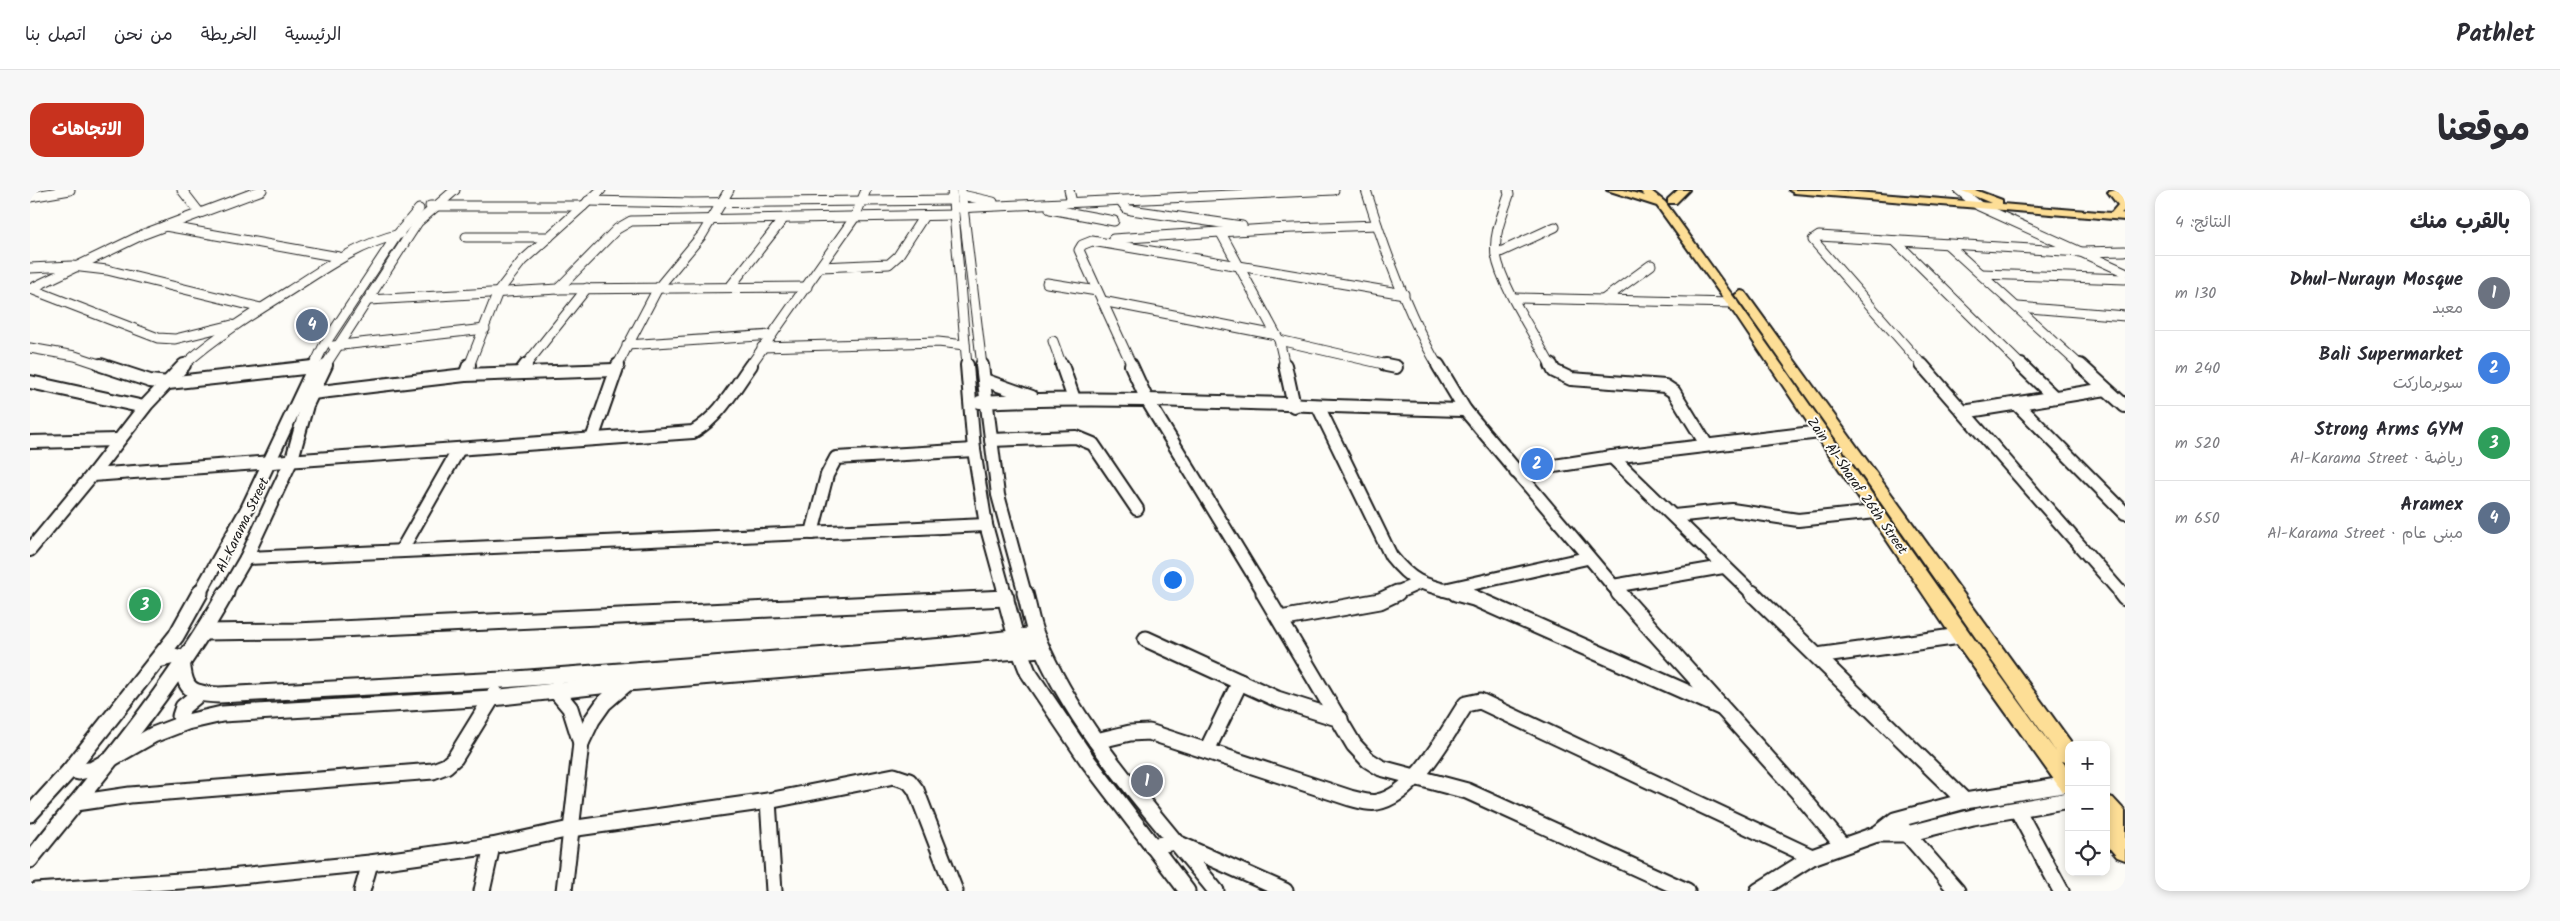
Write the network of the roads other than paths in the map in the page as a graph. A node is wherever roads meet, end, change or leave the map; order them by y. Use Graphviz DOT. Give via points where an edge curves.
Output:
graph roads {
  1 [pos="70,190"];
  2 [pos="182,190"];
  3 [pos="262,190"];
  4 [pos="442,190"];
  5 [pos="455,190"];
  6 [pos="601,190"];
  7 [pos="729,190"];
  8 [pos="866,190"];
  9 [pos="1208,190"];
  10 [pos="1334,190"];
  11 [pos="1366,190"];
  12 [pos="1508,190"];
  13 [pos="1612,190"];
  14 [pos="1644,190"];
  15 [pos="1684,190"];
  16 [pos="1794,190"];
  17 [pos="1833,190"];
  18 [pos="1958,190"];
  19 [pos="1964,190"];
  20 [pos="2113,191"];
  21 [pos="2125,192"];
  22 [pos="1070,194"];
  23 [pos="2125,196"];
  24 [pos="30,197"];
  25 [pos="1665,198"];
  26 [pos="1935,198"];
  27 [pos="1120,200"];
  28 [pos="862,202"];
  29 [pos="585,203"];
  30 [pos="722,203"];
  31 [pos="958,203"];
  32 [pos="2002,203"];
  33 [pos="992,204"];
  34 [pos="1033,205"];
  35 [pos="1982,205"];
  36 [pos="428,206"];
  37 [pos="2028,210"];
  38 [pos="199,212"];
  39 [pos="2122,214"];
  40 [pos="924,216"];
  41 [pos="855,217"];
  42 [pos="784,218"];
  43 [pos="712,219"];
  44 [pos="1114,221"];
  45 [pos="2019,223"];
  46 [pos="1377,225"];
  47 [pos="165,226"];
  48 [pos="1555,226"];
  49 [pos="1266,229"];
  50 [pos="410,232"];
  51 [pos="1221,232"];
  52 [pos="396,235"];
  53 [pos="466,237"];
  54 [pos="549,237"];
  55 [pos="1092,241"];
  56 [pos="1895,241"];
  57 [pos="1947,244"];
  58 [pos="2125,251"];
  59 [pos="2081,252"];
  60 [pos="1496,254"];
  61 [pos="339,257"];
  62 [pos="1239,265"];
  63 [pos="1651,265"];
  64 [pos="72,266"];
  65 [pos="821,267"];
  66 [pos="30,268"];
  67 [pos="2125,272"];
  68 [pos="1981,274"];
  69 [pos="2125,279"];
  70 [pos="1047,283"];
  71 [pos="807,287"];
  72 [pos="587,288"];
  73 [pos="658,288"];
  74 [pos="730,288"];
  75 [pos="30,289"];
  76 [pos="558,289"];
  77 [pos="498,292"];
  78 [pos="1404,294"];
  79 [pos="1100,296"];
  80 [pos="1514,298"];
  81 [pos="369,300"];
  82 [pos="1603,300"];
  83 [pos="2018,307"];
  84 [pos="262,308"];
  85 [pos="1742,308"];
  86 [pos="2125,316"];
  87 [pos="239,323"];
  88 [pos="485,329"];
  89 [pos="963,329"];
  90 [pos="772,335"];
  91 [pos="1277,338"];
  92 [pos="1053,341"];
  93 [pos="938,342"];
  94 [pos="339,345"];
  95 [pos="627,345"];
  96 [pos="965,345"];
  97 [pos="323,347"];
  98 [pos="30,348"];
  99 [pos="762,348"];
  100 [pos="313,367"];
  101 [pos="1396,367"];
  102 [pos="614,370"];
  103 [pos="520,373"];
  104 [pos="465,375"];
  105 [pos="984,380"];
  106 [pos="30,382"];
  107 [pos="168,384"];
  108 [pos="2106,389"];
  109 [pos="312,393"];
  110 [pos="2054,397"];
  111 [pos="1037,398"];
  112 [pos="1074,399"];
  113 [pos="1147,400"];
  114 [pos="987,402"];
  115 [pos="969,403"];
  116 [pos="2017,404"];
  117 [pos="1294,406"];
  118 [pos="1318,406"];
  119 [pos="2125,406"];
  120 [pos="144,407"];
  121 [pos="1465,410"];
  122 [pos="1963,412"];
  123 [pos="1820,432"];
  124 [pos="592,439"];
  125 [pos="118,440"];
  126 [pos="991,440"];
  127 [pos="30,442"];
  128 [pos="1706,444"];
  129 [pos="459,448"];
  130 [pos="974,450"];
  131 [pos="1612,457"];
  132 [pos="292,459"];
  133 [pos="271,461"];
  134 [pos="1516,472"];
  135 [pos="92,475"];
  136 [pos="1137,509"];
  137 [pos="1876,512"];
  138 [pos="2125,512"];
  139 [pos="1674,516"];
  140 [pos="986,525"];
  141 [pos="45,531"];
  142 [pos="30,532"];
  143 [pos="812,533"];
  144 [pos="30,550"];
  145 [pos="401,550"];
  146 [pos="246,558"];
  147 [pos="1588,558"];
  148 [pos="1723,567"];
  149 [pos="1419,583"];
  150 [pos="1613,586"];
  151 [pos="1444,590"];
  152 [pos="1006,598"];
  153 [pos="2125,598"];
  154 [pos="1280,620"];
  155 [pos="204,632"];
  156 [pos="1036,635"];
  157 [pos="1960,636"];
  158 [pos="1146,639"];
  159 [pos="1018,645"];
  160 [pos="1042,649"];
  161 [pos="1816,656"];
  162 [pos="158,660"];
  163 [pos="182,664"];
  164 [pos="502,680"];
  165 [pos="1240,682"];
  166 [pos="627,683"];
  167 [pos="555,690"];
  168 [pos="200,693"];
  169 [pos="492,698"];
  170 [pos="1724,710"];
  171 [pos="1340,719"];
  172 [pos="184,722"];
  173 [pos="1096,742"];
  174 [pos="581,743"];
  175 [pos="1207,750"];
  176 [pos="2065,750"];
  177 [pos="111,759"];
  178 [pos="70,770"];
  179 [pos="1416,776"];
  180 [pos="2065,780"];
  181 [pos="2065,784"];
  182 [pos="768,801"];
  183 [pos="1965,801"];
  184 [pos="2065,801"];
  185 [pos="76,803"];
  186 [pos="2110,809"];
  187 [pos="2018,811"];
  188 [pos="30,814"];
  189 [pos="1895,820"];
  190 [pos="2125,826"];
  191 [pos="570,829"];
  192 [pos="2108,831"];
  193 [pos="1877,834"];
  194 [pos="1908,834"];
  195 [pos="1175,842"];
  196 [pos="1842,845"];
  197 [pos="492,846"];
  198 [pos="1152,846"];
  199 [pos="2125,851"];
  200 [pos="1812,857"];
  201 [pos="30,860"];
  202 [pos="370,863"];
  203 [pos="206,885"];
  204 [pos="1210,890"];
  205 [pos="36,891"];
  206 [pos="362,891"];
  207 [pos="482,891"];
  208 [pos="564,891"];
  209 [pos="774,891"];
  210 [pos="955,891"];
  211 [pos="1188,891"];
  212 [pos="1285,891"];
  213 [pos="1687,891"];
  214 [pos="1758,891"];
  215 [pos="1957,891"];
  216 [pos="2061,891"];
  1 -- 24 [label="street"];
  2 -- 38 [label="street"];
  3 -- 38 [label="street"];
  4 -- 36 [label="street, Al-Karama Street"];
  5 -- 36 [label="street, Al-Karama Street"];
  6 -- 29 [label="street"];
  7 -- 30 [label="street"];
  8 -- 28 [label="street"];
  9 -- 22 [label="street"];
  10 -- 27 [label="street"];
  11 -- 46 [label="street"];
  12 -- 60 [label="street" via="1510,195 1498,227"];
  13 -- 25 [label="main road"];
  14 -- 25 [label="main road, Zain Al-Sharaf 26th Street"];
  15 -- 25 [label="main road"];
  16 -- 35 [label="main road"];
  17 -- 26 [label="main road"];
  18 -- 26 [label="main road"];
  18 -- 35 [label="street"];
  19 -- 32 [label="main road"];
  19 -- 35 [label="street"];
  20 -- 21 [label="main road"];
  20 -- 23 [label="main road"];
  20 -- 39 [label="main road" via="2124,206"];
  22 -- 33 [label="street"];
  25 -- 85 [label="main road, Zain Al-Sharaf 26th Street"];
  25 -- 85 [label="main road, Zain Al-Sharaf 26th Street"];
  26 -- 35 [label="main road"];
  27 -- 34 [label="street"];
  27 -- 49 [label="street" via="1126,209 1131,210"];
  28 -- 30 [label="street"];
  28 -- 31 [label="street"];
  28 -- 41 [label="street"];
  29 -- 30 [label="street"];
  29 -- 36 [label="street"];
  29 -- 54 [label="street"];
  30 -- 43 [label="street"];
  31 -- 33 [label="street"];
  31 -- 33 [label="street"];
  31 -- 33 [label="street"];
  31 -- 40 [label="street"];
  31 -- 89 [label="street"];
  31 -- 105 [label="street"];
  32 -- 35 [label="main road"];
  32 -- 39 [label="main road"];
  33 -- 34 [label="street"];
  34 -- 44 [label="street"];
  35 -- 37 [label="main road"];
  35 -- 45 [label="street"];
  36 -- 50 [label="street, Al-Karama Street"];
  36 -- 52 [label="street, Al-Karama Street"];
  37 -- 39 [label="main road"];
  37 -- 45 [label="main road" via="2018,215"];
  38 -- 47 [label="street"];
  40 -- 41 [label="street"];
  40 -- 65 [label="street" via="898,256 889,264"];
  41 -- 42 [label="street"];
  41 -- 65 [label="street"];
  42 -- 43 [label="street"];
  42 -- 74 [label="street"];
  43 -- 73 [label="street"];
  43 -- 76 [label="street" via="626,223 587,257"];
  45 -- 59 [label="street"];
  46 -- 49 [label="street"];
  46 -- 78 [label="street"];
  47 -- 61 [label="street"];
  47 -- 64 [label="street"];
  48 -- 60 [label="street"];
  49 -- 51 [label="street"];
  50 -- 52 [label="street"];
  50 -- 81 [label="street, Al-Karama Street"];
  51 -- 55 [label="street"];
  51 -- 62 [label="street"];
  52 -- 61 [label="street"];
  52 -- 97 [label="street, Al-Karama Street"];
  53 -- 54 [label="street"];
  54 -- 77 [label="street" via="522,261"];
  55 -- 62 [label="street"];
  55 -- 79 [label="street" via="1079,250"];
  56 -- 57 [label="street"];
  56 -- 110 [label="street"];
  56 -- 122 [label="street" via="1819,236 1813,240"];
  57 -- 59 [label="street"];
  57 -- 68 [label="street"];
  58 -- 59 [label="street"];
  59 -- 67 [label="street"];
  60 -- 80 [label="street"];
  61 -- 84 [label="street"];
  62 -- 78 [label="street"];
  62 -- 91 [label="street"];
  63 -- 82 [label="street"];
  64 -- 66 [label="street"];
  64 -- 75 [label="street"];
  64 -- 84 [label="street" via="107,270"];
  65 -- 71 [label="street"];
  68 -- 69 [label="street"];
  68 -- 83 [label="street"];
  70 -- 79 [label="street"];
  71 -- 74 [label="street"];
  71 -- 90 [label="street"];
  72 -- 73 [label="street"];
  72 -- 76 [label="street"];
  72 -- 103 [label="street"];
  73 -- 74 [label="street"];
  73 -- 95 [label="street"];
  75 -- 87 [label="street" via="158,338 182,337"];
  76 -- 77 [label="street"];
  77 -- 81 [label="street"];
  77 -- 88 [label="street"];
  78 -- 121 [label="street" via="1433,357"];
  79 -- 91 [label="street"];
  79 -- 113 [label="street"];
  80 -- 82 [label="street"];
  80 -- 128 [label="street" via="1554,371 1586,382 1666,386 1674,392"];
  81 -- 94 [label="street, Al-Karama Street"];
  82 -- 85 [label="street"];
  83 -- 86 [label="street"];
  83 -- 108 [label="street"];
  84 -- 87 [label="street"];
  85 -- 123 [label="main road, Zain Al-Sharaf 26th Street"];
  85 -- 176 [label="main road, Zain Al-Sharaf 26th Street"];
  87 -- 107 [label="street" via="183,366"];
  88 -- 94 [label="street"];
  88 -- 104 [label="street"];
  89 -- 93 [label="street"];
  89 -- 96 [label="street"];
  90 -- 95 [label="street"];
  90 -- 99 [label="street"];
  91 -- 101 [label="street"];
  91 -- 117 [label="street"];
  92 -- 112 [label="street"];
  93 -- 96 [label="street"];
  93 -- 99 [label="street"];
  94 -- 97 [label="street"];
  94 -- 109 [label="street, Al-Karama Street"];
  95 -- 102 [label="street"];
  96 -- 115 [label="street"];
  97 -- 100 [label="street, Al-Karama Street"];
  98 -- 107 [label="street" via="91,360"];
  99 -- 124 [label="street" via="718,412 693,432"];
  100 -- 107 [label="street"];
  100 -- 133 [label="street, Al-Karama Street"];
  102 -- 103 [label="street"];
  102 -- 124 [label="street"];
  103 -- 104 [label="street"];
  104 -- 109 [label="street"];
  105 -- 111 [label="street"];
  105 -- 114 [label="street"];
  106 -- 120 [label="street"];
  107 -- 120 [label="street"];
  108 -- 110 [label="street"];
  108 -- 119 [label="street"];
  109 -- 132 [label="street, Al-Karama Street"];
  110 -- 116 [label="street"];
  111 -- 112 [label="street"];
  111 -- 114 [label="street"];
  112 -- 113 [label="street"];
  113 -- 117 [label="street"];
  113 -- 154 [label="street"];
  114 -- 115 [label="street"];
  114 -- 126 [label="street"];
  115 -- 130 [label="street"];
  116 -- 122 [label="street"];
  116 -- 138 [label="street"];
  117 -- 118 [label="street"];
  118 -- 121 [label="street"];
  118 -- 149 [label="street" via="1391,556 1404,574"];
  120 -- 125 [label="street"];
  121 -- 134 [label="street"];
  122 -- 153 [label="street"];
  123 -- 128 [label="street"];
  123 -- 137 [label="main road, Zain Al-Sharaf 26th Street"];
  124 -- 129 [label="street"];
  125 -- 127 [label="street"];
  125 -- 135 [label="street"];
  126 -- 136 [label="street" via="1076,437 1088,440"];
  126 -- 156 [label="street" via="998,495"];
  128 -- 131 [label="street"];
  129 -- 132 [label="street"];
  129 -- 145 [label="street"];
  130 -- 140 [label="street"];
  130 -- 143 [label="street" via="836,458 827,474"];
  131 -- 134 [label="street"];
  131 -- 139 [label="street"];
  132 -- 133 [label="street"];
  132 -- 146 [label="street, Al-Karama Street"];
  133 -- 135 [label="street"];
  133 -- 162 [label="street, Al-Karama Street" via="176,636"];
  134 -- 147 [label="street"];
  135 -- 141 [label="street"];
  137 -- 139 [label="street" via="1798,520 1732,510"];
  137 -- 157 [label="main road, Zain Al-Sharaf 26th Street"];
  139 -- 148 [label="street"];
  140 -- 143 [label="street"];
  140 -- 152 [label="street"];
  141 -- 142 [label="street"];
  141 -- 144 [label="street"];
  143 -- 145 [label="street" via="561,546"];
  145 -- 146 [label="street"];
  146 -- 155 [label="street, Al-Karama Street"];
  147 -- 150 [label="street"];
  147 -- 151 [label="street"];
  148 -- 150 [label="street"];
  148 -- 161 [label="street"];
  149 -- 151 [label="street"];
  149 -- 154 [label="street" via="1380,601"];
  150 -- 170 [label="street"];
  151 -- 170 [label="street" via="1474,598"];
  152 -- 155 [label="street" via="296,631"];
  152 -- 159 [label="street"];
  154 -- 171 [label="street"];
  155 -- 163 [label="street, Al-Karama Street"];
  156 -- 159 [label="street"];
  156 -- 160 [label="street"];
  157 -- 161 [label="street"];
  157 -- 180 [label="main road, Zain Al-Sharaf 26th Street"];
  158 -- 165 [label="street"];
  159 -- 160 [label="street"];
  159 -- 164 [label="street" via="945,646"];
  159 -- 166 [label="street"];
  159 -- 198 [label="street" via="1028,672"];
  160 -- 173 [label="street"];
  161 -- 183 [label="street"];
  162 -- 163 [label="street" via="178,656"];
  162 -- 178 [label="street, Al-Karama Street"];
  163 -- 168 [label="street" via="185,683"];
  163 -- 177 [label="street, Al-Karama Street"];
  164 -- 168 [label="street" via="219,695"];
  164 -- 169 [label="street"];
  165 -- 171 [label="street" via="1277,699"];
  165 -- 175 [label="street"];
  166 -- 167 [label="street"];
  166 -- 174 [label="street" via="604,703"];
  167 -- 169 [label="street"];
  167 -- 174 [label="street" via="567,699"];
  168 -- 172 [label="street" via="183,707 180,716"];
  169 -- 172 [label="street" via="222,714"];
  169 -- 185 [label="street" via="454,758 446,766 433,771"];
  170 -- 196 [label="street"];
  171 -- 179 [label="street" via="1354,745 1368,760 1381,768"];
  172 -- 177 [label="street" via="147,737"];
  173 -- 175 [label="street" via="1148,732"];
  173 -- 195 [label="street"];
  174 -- 191 [label="street"];
  175 -- 179 [label="street" via="1360,801 1386,800"];
  177 -- 178 [label="street" via="89,771"];
  177 -- 185 [label="street, Al-Karama Street"];
  178 -- 188 [label="street, Al-Karama Street"];
  179 -- 200 [label="street" via="1466,704 1480,701"];
  179 -- 213 [label="street" via="1467,792"];
  181 -- 183 [label="street"];
  182 -- 191 [label="street"];
  182 -- 209 [label="street"];
  182 -- 210 [label="street" via="882,777 894,776 909,781 916,790"];
  183 -- 189 [label="street"];
  184 -- 187 [label="street"];
  185 -- 201 [label="street, Al-Karama Street"];
  186 -- 190 [label="main road"];
  187 -- 194 [label="street" via="1973,817"];
  187 -- 216 [label="street"];
  189 -- 193 [label="street"];
  189 -- 194 [label="street"];
  191 -- 197 [label="street"];
  191 -- 208 [label="street"];
  192 -- 199 [label="main road"];
  193 -- 194 [label="street"];
  193 -- 196 [label="street"];
  194 -- 215 [label="street"];
  195 -- 198 [label="street"];
  195 -- 204 [label="street"];
  195 -- 212 [label="street"];
  196 -- 200 [label="street"];
  197 -- 202 [label="street"];
  197 -- 207 [label="street"];
  198 -- 211 [label="street"];
  200 -- 214 [label="street"];
  202 -- 203 [label="street"];
  202 -- 206 [label="street"];
  203 -- 205 [label="street"];
}
